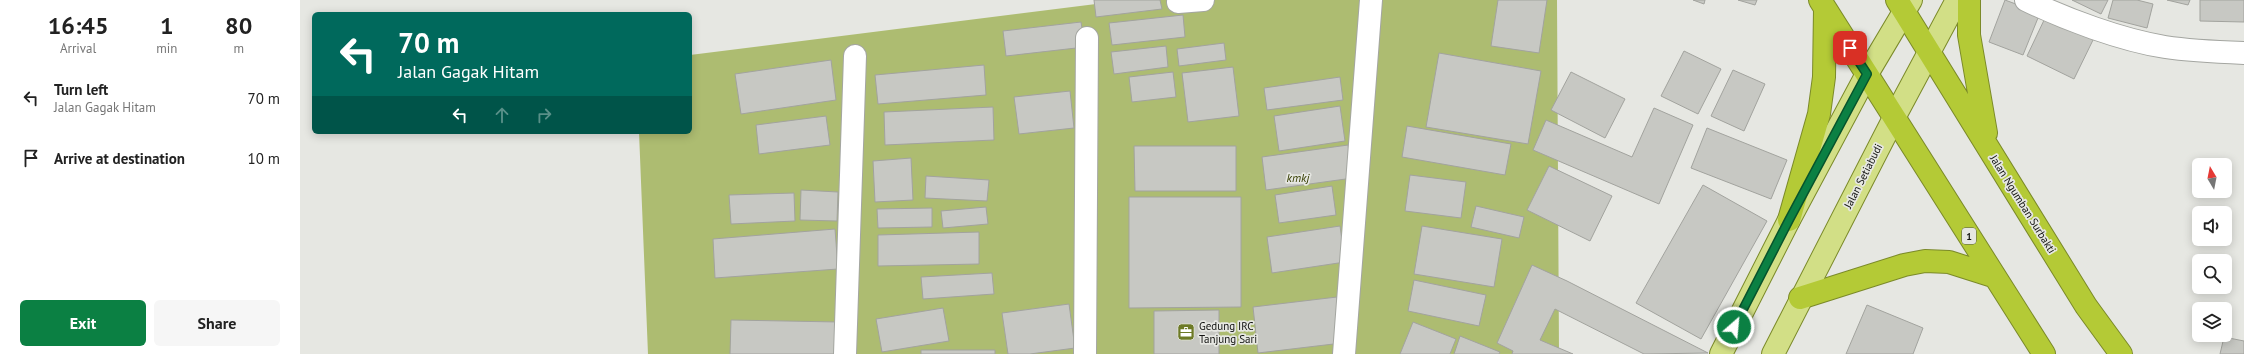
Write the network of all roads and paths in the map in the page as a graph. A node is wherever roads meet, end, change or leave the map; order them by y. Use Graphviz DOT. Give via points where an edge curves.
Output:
graph roads {
  1 [pos="1204,0"];
  2 [pos="1371,0"];
  3 [pos="1957,0"];
  4 [pos="1969,0"];
  5 [pos="2026,0"];
  6 [pos="1178,2"];
  7 [pos="1822,4"];
  8 [pos="1904,4"];
  9 [pos="1087,38"];
  10 [pos="1930,51"];
  11 [pos="2244,53"];
  12 [pos="855,56"];
  13 [pos="1867,74"];
  14 [pos="1895,116"];
  15 [pos="1989,148"];
  16 [pos="1789,220"];
  17 [pos="1993,276"];
  18 [pos="1800,298"];
  19 [pos="845,354"];
  20 [pos="1085,354"];
  21 [pos="1344,354"];
  22 [pos="1721,354"];
  23 [pos="1773,354"];
  24 [pos="2044,354"];
  25 [pos="2121,354"];
  1 -- 6 [label="street"];
  2 -- 21 [label="street"];
  3 -- 10 [label="main road, Jalan Setiabudi"];
  4 -- 15 [label="highway" via="1969,35"];
  5 -- 11 [label="street" via="2050,12 2132,39 2197,51"];
  7 -- 13 [label="highway, 1"];
  7 -- 16 [label="highway" via="1824,77 1819,114"];
  8 -- 10 [label="highway, Jalan Ngumban Surbakti"];
  8 -- 13 [label="main road"];
  9 -- 20 [label="street"];
  10 -- 14 [label="main road, Jalan Setiabudi"];
  10 -- 15 [label="highway, Jalan Ngumban Surbakti"];
  12 -- 19 [label="street"];
  13 -- 14 [label="highway, 1"];
  13 -- 16 [label="main road"];
  14 -- 17 [label="highway, 1"];
  14 -- 18 [label="main road, Jalan Setiabudi"];
  15 -- 25 [label="highway, Jalan Ngumban Surbakti" via="2086,306"];
  16 -- 22 [label="main road"];
  17 -- 18 [label="highway" via="1949,262 1925,261 1904,265"];
  17 -- 24 [label="highway, 1"];
  18 -- 23 [label="main road, Jalan Setiabudi"];
}
